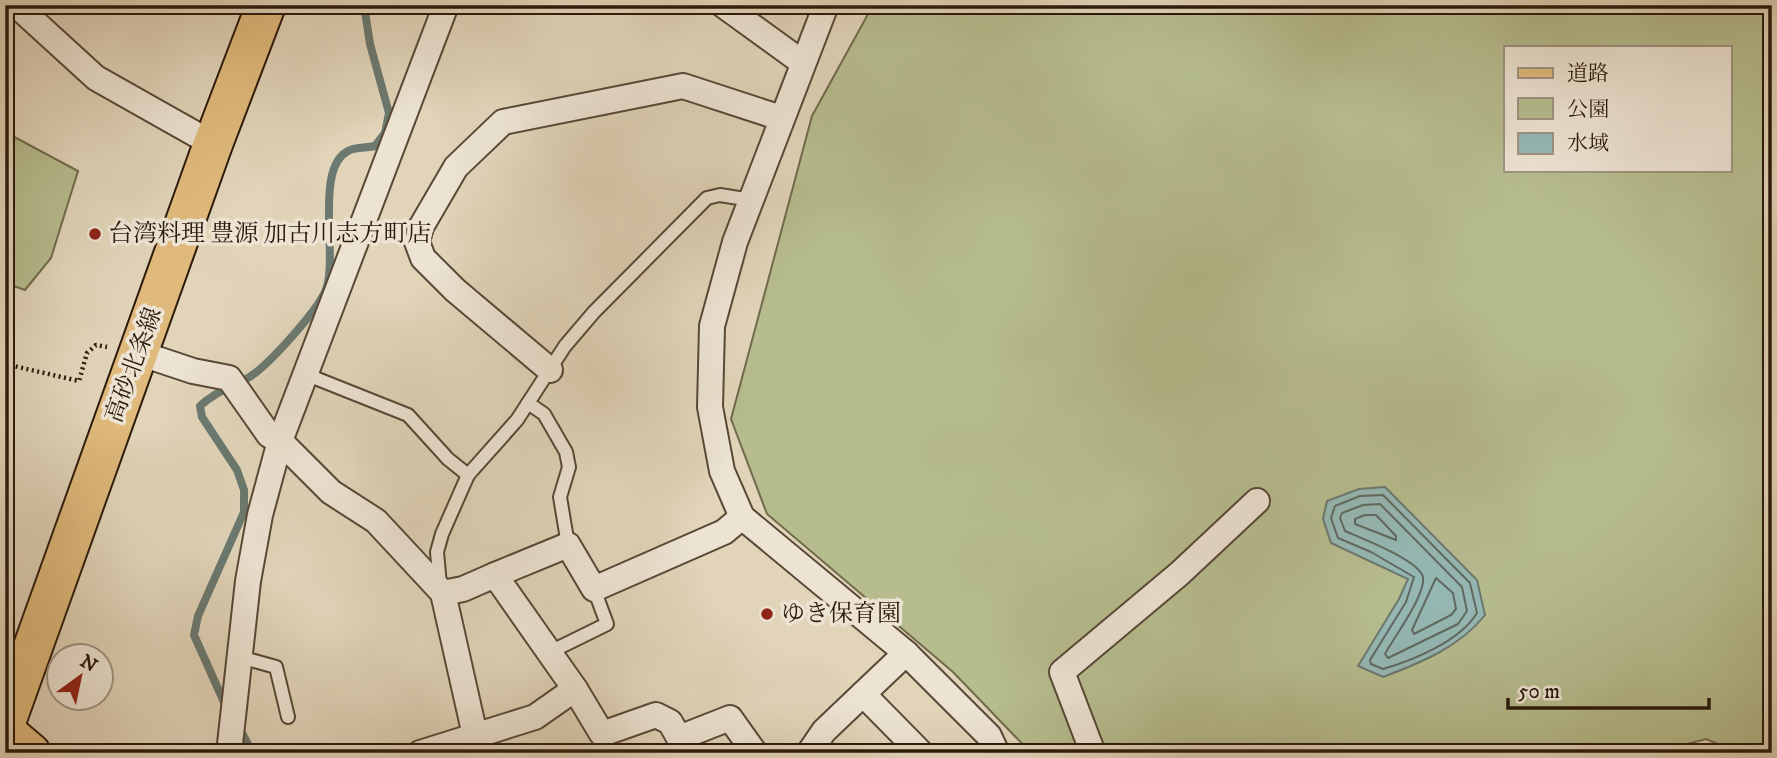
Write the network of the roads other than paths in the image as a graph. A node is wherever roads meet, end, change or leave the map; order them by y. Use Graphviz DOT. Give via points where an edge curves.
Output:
graph roads {
  1 [pos="16,5"];
  2 [pos="266,5"];
  3 [pos="446,5"];
  4 [pos="723,5"];
  5 [pos="826,5"];
  6 [pos="803,63"];
  7 [pos="781,118"];
  8 [pos="213,144"];
  9 [pos="751,200"];
  10 [pos="139,352"];
  11 [pos="550,370"];
  12 [pos="305,374"];
  13 [pos="528,403"];
  14 [pos="280,441"];
  15 [pos="468,475"];
  16 [pos="1257,501"];
  17 [pos="742,517"];
  18 [pos="568,545"];
  19 [pos="495,575"];
  20 [pos="594,590"];
  21 [pos="443,593"];
  22 [pos="550,652"];
  23 [pos="906,653"];
  24 [pos="240,657"];
  25 [pos="575,689"];
  26 [pos="863,694"];
  27 [pos="288,717"];
  28 [pos="5,725"];
  29 [pos="5,731"];
  30 [pos="230,743"];
  31 [pos="603,743"];
  32 [pos="477,745"];
  33 [pos="681,745"];
  34 [pos="819,749"];
  35 [pos="32,753"];
  36 [pos="420,753"];
  37 [pos="755,753"];
  38 [pos="921,753"];
  39 [pos="997,753"];
  40 [pos="1093,753"];
  1 -- 8 [label="street" via="96,78"];
  2 -- 8 [label="main road, 高砂北条線"];
  3 -- 12 [label="street"];
  4 -- 6 [label="street"];
  5 -- 6 [label="street"];
  6 -- 7 [label="street"];
  7 -- 9 [label="street"];
  7 -- 11 [label="street" via="683,86 503,122 456,167 421,227 417,242 423,258"];
  8 -- 10 [label="main road, 高砂北条線"];
  9 -- 11 [label="lane" via="720,195 707,198 594,312"];
  9 -- 17 [label="street" via="712,326 710,407 722,471"];
  10 -- 14 [label="street" via="229,378 269,435"];
  10 -- 28 [label="main road, 高砂北条線"];
  11 -- 13 [label="lane"];
  12 -- 14 [label="street"];
  12 -- 15 [label="lane" via="408,415"];
  13 -- 15 [label="lane"];
  13 -- 18 [label="lane" via="544,414 566,452 569,467 560,497"];
  14 -- 21 [label="street" via="331,492 376,521"];
  14 -- 24 [label="street" via="260,515"];
  15 -- 21 [label="lane" via="445,520 437,552"];
  16 -- 40 [label="street" via="1062,672"];
  17 -- 20 [label="street" via="724,532"];
  17 -- 23 [label="street"];
  18 -- 19 [label="street"];
  18 -- 20 [label="street"];
  19 -- 21 [label="street"];
  19 -- 22 [label="street"];
  20 -- 22 [label="lane" via="607,624"];
  21 -- 32 [label="street"];
  22 -- 25 [label="street"];
  23 -- 26 [label="street"];
  23 -- 39 [label="street" via="989,736"];
  24 -- 27 [label="lane" via="276,667"];
  24 -- 30 [label="street"];
  25 -- 31 [label="street"];
  25 -- 32 [label="street" via="535,717"];
  26 -- 34 [label="street"];
  26 -- 38 [label="street"];
  29 -- 35 [label="main road"];
  31 -- 33 [label="street" via="656,715 670,722"];
  32 -- 36 [label="street"];
  33 -- 37 [label="street" via="730,718"];
}
